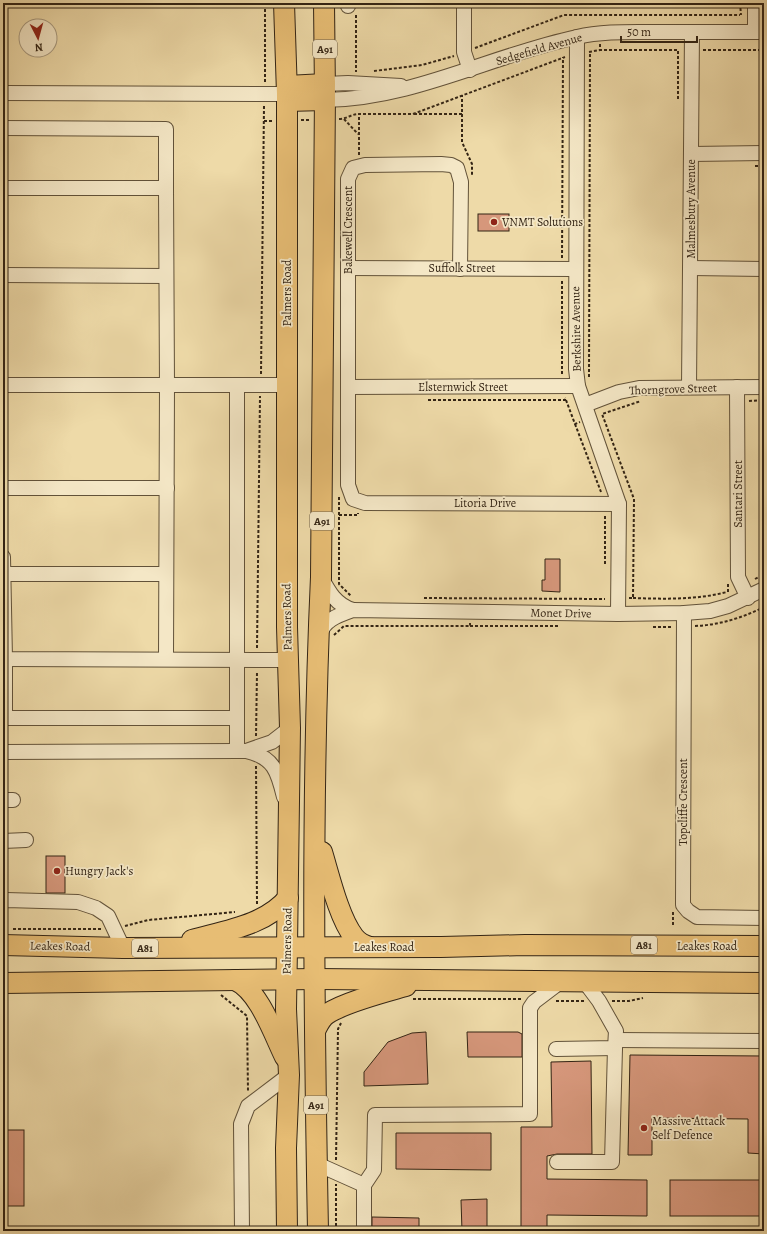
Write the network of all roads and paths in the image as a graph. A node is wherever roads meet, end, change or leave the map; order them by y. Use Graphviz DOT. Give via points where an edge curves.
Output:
graph roads {
  1 [pos="265,3"];
  2 [pos="284,3"];
  3 [pos="324,3"];
  4 [pos="464,3"];
  5 [pos="755,3"];
  6 [pos="350,6"];
  7 [pos="600,14"];
  8 [pos="692,32"];
  9 [pos="760,32"];
  10 [pos="600,33"];
  11 [pos="577,37"];
  12 [pos="600,50"];
  13 [pos="692,50"];
  14 [pos="764,50"];
  15 [pos="576,54"];
  16 [pos="453,56"];
  17 [pos="563,57"];
  18 [pos="470,70"];
  19 [pos="363,72"];
  20 [pos="370,72"];
  21 [pos="325,92"];
  22 [pos="3,93"];
  23 [pos="287,93"];
  24 [pos="265,94"];
  25 [pos="462,95"];
  26 [pos="359,114"];
  27 [pos="413,114"];
  28 [pos="340,119"];
  29 [pos="344,119"];
  30 [pos="3,128"];
  31 [pos="359,134"];
  32 [pos="691,154"];
  33 [pos="764,154"];
  34 [pos="358,166"];
  35 [pos="3,188"];
  36 [pos="166,188"];
  37 [pos="554,258"];
  38 [pos="348,268"];
  39 [pos="460,268"];
  40 [pos="691,268"];
  41 [pos="576,269"];
  42 [pos="764,269"];
  43 [pos="3,275"];
  44 [pos="166,276"];
  45 [pos="3,385"];
  46 [pos="167,385"];
  47 [pos="237,385"];
  48 [pos="260,385"];
  49 [pos="287,385"];
  50 [pos="578,386"];
  51 [pos="348,387"];
  52 [pos="689,387"];
  53 [pos="764,387"];
  54 [pos="737,388"];
  55 [pos="644,400"];
  56 [pos="749,400"];
  57 [pos="764,400"];
  58 [pos="585,405"];
  59 [pos="602,414"];
  60 [pos="3,488"];
  61 [pos="166,488"];
  62 [pos="353,499"];
  63 [pos="619,504"];
  64 [pos="3,557"];
  65 [pos="5,574"];
  66 [pos="166,574"];
  67 [pos="321,577"];
  68 [pos="728,584"];
  69 [pos="764,589"];
  70 [pos="728,592"];
  71 [pos="745,592"];
  72 [pos="423,598"];
  73 [pos="633,598"];
  74 [pos="605,599"];
  75 [pos="764,607"];
  76 [pos="353,610"];
  77 [pos="684,613"];
  78 [pos="618,614"];
  79 [pos="695,626"];
  80 [pos="318,641"];
  81 [pos="4,659"];
  82 [pos="166,659"];
  83 [pos="237,659"];
  84 [pos="257,659"];
  85 [pos="288,660"];
  86 [pos="237,718"];
  87 [pos="290,728"];
  88 [pos="249,750"];
  89 [pos="3,752"];
  90 [pos="289,815"];
  91 [pos="316,833"];
  92 [pos="26,840"];
  93 [pos="3,841"];
  94 [pos="288,898"];
  95 [pos="3,902"];
  96 [pos="258,910"];
  97 [pos="242,911"];
  98 [pos="764,918"];
  99 [pos="113,929"];
  100 [pos="7,937"];
  101 [pos="764,946"];
  102 [pos="316,947"];
  103 [pos="370,947"];
  104 [pos="124,948"];
  105 [pos="167,948"];
  106 [pos="287,948"];
  107 [pos="286,979"];
  108 [pos="316,979"];
  109 [pos="236,980"];
  110 [pos="427,980"];
  111 [pos="563,980"];
  112 [pos="584,981"];
  113 [pos="3,983"];
  114 [pos="764,983"];
  115 [pos="646,997"];
  116 [pos="409,999"];
  117 [pos="599,1001"];
  118 [pos="534,1002"];
  119 [pos="341,1022"];
  120 [pos="316,1029"];
  121 [pos="764,1040"];
  122 [pos="615,1044"];
  123 [pos="556,1049"];
  124 [pos="289,1070"];
  125 [pos="556,1162"];
  126 [pos="317,1164"];
  127 [pos="336,1174"];
  128 [pos="364,1185"];
  129 [pos="242,1231"];
  130 [pos="287,1231"];
  131 [pos="318,1231"];
  132 [pos="336,1231"];
  133 [pos="364,1231"];
  1 -- 24 [label="path"];
  2 -- 23 [label="highway, Palmers Road / A91"];
  3 -- 21 [label="highway, A91"];
  4 -- 18 [label="street" via="464,52"];
  5 -- 9 [label="street"];
  6 -- 19 [label="path" via="356,72"];
  7 -- 10 [label="path"];
  8 -- 9 [label="street, Sedgefield Avenue"];
  8 -- 10 [label="street, Sedgefield Avenue"];
  8 -- 13 [label="street, Malmesbury Avenue"];
  10 -- 11 [label="street, Sedgefield Avenue"];
  10 -- 12 [label="path"];
  11 -- 15 [label="street, Berkshire Avenue"];
  11 -- 18 [label="street, Sedgefield Avenue"];
  12 -- 13 [label="path"];
  12 -- 15 [label="path"];
  13 -- 14 [label="path"];
  13 -- 32 [label="street, Malmesbury Avenue"];
  15 -- 17 [label="path"];
  15 -- 41 [label="street, Berkshire Avenue"];
  16 -- 20 [label="path" via="398,70"];
  17 -- 25 [label="path"];
  17 -- 37 [label="path" via="562,258"];
  18 -- 21 [label="street, Sedgefield Avenue" via="384,95"];
  21 -- 23 [label="highway"];
  21 -- 67 [label="highway, A91"];
  22 -- 24 [label="street"];
  23 -- 24 [label="street"];
  23 -- 49 [label="highway, Palmers Road / A91"];
  24 -- 48 [label="path"];
  25 -- 27 [label="path"];
  25 -- 27 [label="path" via="462,114"];
  26 -- 27 [label="path"];
  26 -- 29 [label="path"];
  26 -- 31 [label="path"];
  28 -- 29 [label="path"];
  29 -- 31 [label="path"];
  30 -- 36 [label="street" via="166,129"];
  31 -- 34 [label="path"];
  32 -- 33 [label="street"];
  32 -- 40 [label="street, Malmesbury Avenue"];
  34 -- 38 [label="street, Bakewell Crescent" via="353,168 348,179"];
  34 -- 39 [label="street" via="451,165 457,168 461,182"];
  35 -- 36 [label="street"];
  36 -- 44 [label="street"];
  38 -- 39 [label="street, Suffolk Street"];
  38 -- 51 [label="street, Bakewell Crescent"];
  39 -- 41 [label="street, Suffolk Street"];
  40 -- 42 [label="street"];
  40 -- 52 [label="street, Malmesbury Avenue"];
  41 -- 50 [label="street, Berkshire Avenue"];
  43 -- 44 [label="street"];
  44 -- 46 [label="street"];
  45 -- 46 [label="street"];
  46 -- 47 [label="street"];
  46 -- 61 [label="street"];
  47 -- 48 [label="street"];
  47 -- 83 [label="street"];
  48 -- 49 [label="street"];
  48 -- 84 [label="path"];
  49 -- 85 [label="highway, Palmers Road / A91"];
  50 -- 51 [label="street, Elsternwick Street"];
  50 -- 58 [label="street, Berkshire Avenue"];
  51 -- 62 [label="street, Bakewell Crescent" via="348,485"];
  52 -- 54 [label="street, Thorngrove Street"];
  52 -- 58 [label="street, Thorngrove Street" via="639,388 619,392"];
  53 -- 54 [label="street, Thorngrove Street"];
  54 -- 71 [label="street, Santari Street" via="738,577"];
  55 -- 59 [label="path"];
  56 -- 57 [label="path"];
  58 -- 63 [label="street, Berkshire Avenue"];
  60 -- 61 [label="street"];
  61 -- 66 [label="street"];
  62 -- 63 [label="street, Litoria Drive" via="365,503"];
  63 -- 78 [label="street, Berkshire Avenue"];
  64 -- 65 [label="street"];
  65 -- 66 [label="street"];
  65 -- 81 [label="street"];
  66 -- 82 [label="street"];
  67 -- 76 [label="street, Monet Drive" via="334,598 344,607"];
  67 -- 80 [label="highway, A91"];
  68 -- 70 [label="path"];
  69 -- 71 [label="street, Monet Drive"];
  70 -- 71 [label="path"];
  70 -- 73 [label="path" via="679,599"];
  71 -- 77 [label="street, Monet Drive" via="710,611"];
  72 -- 74 [label="path"];
  75 -- 79 [label="path" via="724,622"];
  76 -- 78 [label="street, Monet Drive"];
  76 -- 80 [label="street, Monet Drive" via="328,621 321,630"];
  77 -- 78 [label="street, Monet Drive"];
  77 -- 98 [label="street, Topcliffe Crescent" via="683,905 697,917"];
  80 -- 91 [label="highway, A91"];
  81 -- 82 [label="street"];
  81 -- 86 [label="street" via="5,718"];
  82 -- 83 [label="street"];
  83 -- 84 [label="street"];
  83 -- 86 [label="street"];
  84 -- 85 [label="street"];
  84 -- 88 [label="path"];
  85 -- 87 [label="highway, Palmers Road / A91"];
  86 -- 88 [label="street"];
  87 -- 88 [label="street" via="272,742"];
  87 -- 90 [label="highway, Palmers Road / A91"];
  88 -- 89 [label="street"];
  88 -- 90 [label="street" via="262,755 277,771"];
  88 -- 96 [label="path"];
  90 -- 94 [label="highway, Palmers Road / A91"];
  91 -- 102 [label="highway, A91"];
  91 -- 103 [label="highway" via="334,893 350,929 358,941"];
  92 -- 93 [label="street"];
  94 -- 105 [label="highway" via="264,917 227,931"];
  94 -- 106 [label="highway, Palmers Road / A91"];
  95 -- 99 [label="street" via="78,902 96,908 108,916"];
  97 -- 99 [label="path" via="148,920"];
  99 -- 100 [label="path"];
  99 -- 104 [label="street"];
  100 -- 104 [label="highway, Leakes Road / A81"];
  101 -- 103 [label="highway, Leakes Road / A81"];
  102 -- 103 [label="highway, Leakes Road / A81"];
  102 -- 106 [label="highway, Leakes Road / A81"];
  102 -- 108 [label="highway, A91"];
  104 -- 105 [label="highway, Leakes Road / A81"];
  105 -- 106 [label="highway, Leakes Road / A81"];
  106 -- 107 [label="highway, Palmers Road / A91"];
  107 -- 108 [label="highway"];
  107 -- 109 [label="highway"];
  107 -- 124 [label="highway, Palmers Road / A91"];
  108 -- 110 [label="highway"];
  108 -- 120 [label="highway, A91"];
  109 -- 113 [label="highway"];
  109 -- 124 [label="highway" via="251,991 270,1025"];
  110 -- 111 [label="highway"];
  110 -- 120 [label="highway" via="371,996 335,1010 323,1018"];
  111 -- 112 [label="highway"];
  111 -- 118 [label="street"];
  112 -- 114 [label="highway"];
  112 -- 117 [label="street"];
  115 -- 117 [label="path" via="629,1001"];
  116 -- 118 [label="path" via="523,999"];
  117 -- 118 [label="path" via="555,1001 546,1004"];
  117 -- 122 [label="street" via="616,1031"];
  118 -- 128 [label="street" via="530,1008 530,1114 375,1115 374,1170"];
  119 -- 127 [label="path" via="338,1029"];
  120 -- 126 [label="highway, A91"];
  121 -- 122 [label="street"];
  122 -- 123 [label="street"];
  122 -- 125 [label="street" via="612,1162"];
  124 -- 129 [label="street" via="248,1106 243,1115"];
  124 -- 130 [label="highway, Palmers Road / A91" via="286,1148"];
  126 -- 127 [label="street"];
  126 -- 131 [label="highway, A91"];
  127 -- 128 [label="street"];
  127 -- 132 [label="path"];
  128 -- 133 [label="street"];
}
